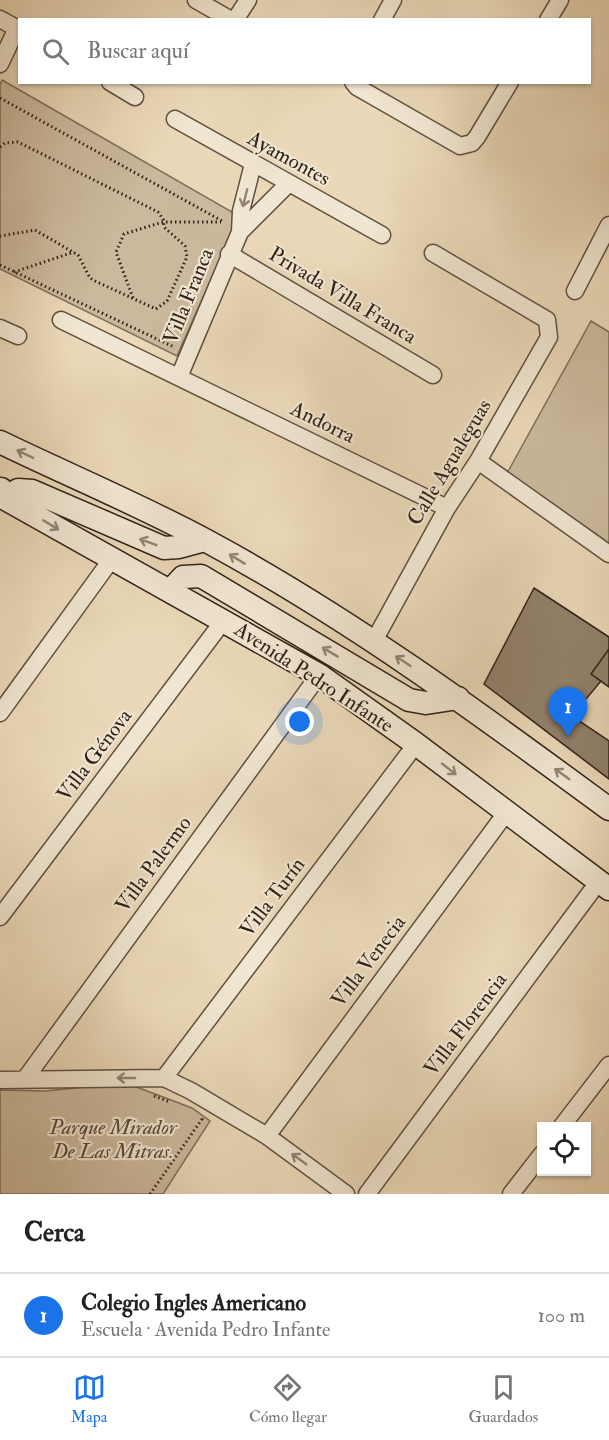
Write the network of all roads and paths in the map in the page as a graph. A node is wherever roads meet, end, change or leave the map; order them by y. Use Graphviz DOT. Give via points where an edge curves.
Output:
graph roads {
  1 [pos="196,0"];
  2 [pos="248,0"];
  3 [pos="560,0"];
  4 [pos="391,1"];
  5 [pos="228,18"];
  6 [pos="237,18"];
  7 [pos="383,18"];
  8 [pos="549,18"];
  9 [pos="0,19"];
  10 [pos="18,29"];
  11 [pos="0,64"];
  12 [pos="113,84"];
  13 [pos="355,84"];
  14 [pos="509,84"];
  15 [pos="135,97"];
  16 [pos="0,98"];
  17 [pos="175,119"];
  18 [pos="0,147"];
  19 [pos="253,164"];
  20 [pos="288,184"];
  21 [pos="162,222"];
  22 [pos="222,222"];
  23 [pos="609,225"];
  24 [pos="240,232"];
  25 [pos="382,235"];
  26 [pos="0,236"];
  27 [pos="74,252"];
  28 [pos="433,253"];
  29 [pos="229,254"];
  30 [pos="0,265"];
  31 [pos="14,272"];
  32 [pos="575,291"];
  33 [pos="134,300"];
  34 [pos="61,320"];
  35 [pos="0,328"];
  36 [pos="18,336"];
  37 [pos="189,354"];
  38 [pos="434,375"];
  39 [pos="179,377"];
  40 [pos="0,442"];
  41 [pos="478,461"];
  42 [pos="1,496"];
  43 [pos="447,507"];
  44 [pos="205,540"];
  45 [pos="609,554"];
  46 [pos="111,560"];
  47 [pos="171,590"];
  48 [pos="224,620"];
  49 [pos="375,641"];
  50 [pos="319,675"];
  51 [pos="458,698"];
  52 [pos="0,713"];
  53 [pos="416,744"];
  54 [pos="609,809"];
  55 [pos="506,813"];
  56 [pos="604,885"];
  57 [pos="0,917"];
  58 [pos="609,1065"];
  59 [pos="164,1078"];
  60 [pos="25,1079"];
  61 [pos="0,1080"];
  62 [pos="202,1119"];
  63 [pos="565,1122"];
  64 [pos="267,1136"];
  65 [pos="537,1160"];
  66 [pos="150,1194"];
  67 [pos="346,1194"];
  68 [pos="367,1194"];
  69 [pos="511,1194"];
  1 -- 5 [label="street"];
  2 -- 6 [label="street"];
  3 -- 8 [label="street"];
  4 -- 7 [label="street"];
  9 -- 10 [label="street"];
  10 -- 11 [label="street"];
  12 -- 15 [label="street"];
  13 -- 14 [label="street" via="463,146 477,137"];
  16 -- 22 [label="path"];
  17 -- 19 [label="street, Ayamontes"];
  18 -- 21 [label="path" via="18,142 158,212"];
  19 -- 20 [label="street, Ayamontes"];
  19 -- 24 [label="street, Villa Franca, one-way"];
  20 -- 24 [label="street, Villa Franca"];
  20 -- 25 [label="street, Ayamontes"];
  21 -- 22 [label="path"];
  21 -- 33 [label="path" via="124,234 116,252"];
  21 -- 33 [label="path" via="185,246 187,257 164,305 151,308"];
  22 -- 24 [label="path"];
  23 -- 32 [label="street"];
  24 -- 29 [label="street, Villa Franca"];
  26 -- 27 [label="path" via="35,230"];
  27 -- 31 [label="path"];
  27 -- 33 [label="path" via="90,278"];
  28 -- 41 [label="street, Calle Agualeguas" via="547,320 549,337"];
  29 -- 37 [label="street, Villa Franca"];
  29 -- 38 [label="street, Privada Villa Franca"];
  30 -- 31 [label="path"];
  31 -- 37 [label="path"];
  34 -- 39 [label="street, Andorra"];
  35 -- 36 [label="street"];
  37 -- 39 [label="street, Villa Franca"];
  39 -- 43 [label="street, Andorra"];
  44 -- 40 [label="main road, one-way"];
  41 -- 43 [label="street, Calle Agualeguas"];
  41 -- 45 [label="street"];
  44 -- 42 [label="main road, one-way" via="164,548 32,491 18,490"];
  42 -- 46 [label="main road, Avenida Pedro Infante, one-way"];
  43 -- 49 [label="street, Calle Agualeguas"];
  49 -- 44 [label="main road, one-way"];
  46 -- 47 [label="main road, Avenida Pedro Infante"];
  46 -- 52 [label="street"];
  47 -- 48 [label="main road, Avenida Pedro Infante"];
  51 -- 47 [label="main road, one-way" via="426,703 409,700 201,576 183,578"];
  48 -- 50 [label="main road, Avenida Pedro Infante"];
  48 -- 57 [label="street, Villa Génova"];
  51 -- 49 [label="main road, one-way"];
  50 -- 53 [label="main road, Avenida Pedro Infante"];
  50 -- 60 [label="street, Villa Palermo"];
  54 -- 51 [label="main road, one-way"];
  53 -- 55 [label="main road, Avenida Pedro Infante, one-way"];
  53 -- 59 [label="street, Villa Turín"];
  55 -- 56 [label="main road, Avenida Pedro Infante"];
  55 -- 64 [label="street, Villa Venecia"];
  56 -- 68 [label="street, Villa Florencia"];
  58 -- 63 [label="street"];
  59 -- 60 [label="street, one-way"];
  59 -- 64 [label="street"];
  60 -- 61 [label="street"];
  62 -- 66 [label="path"];
  67 -- 64 [label="street, one-way"];
  65 -- 69 [label="street"];
}
